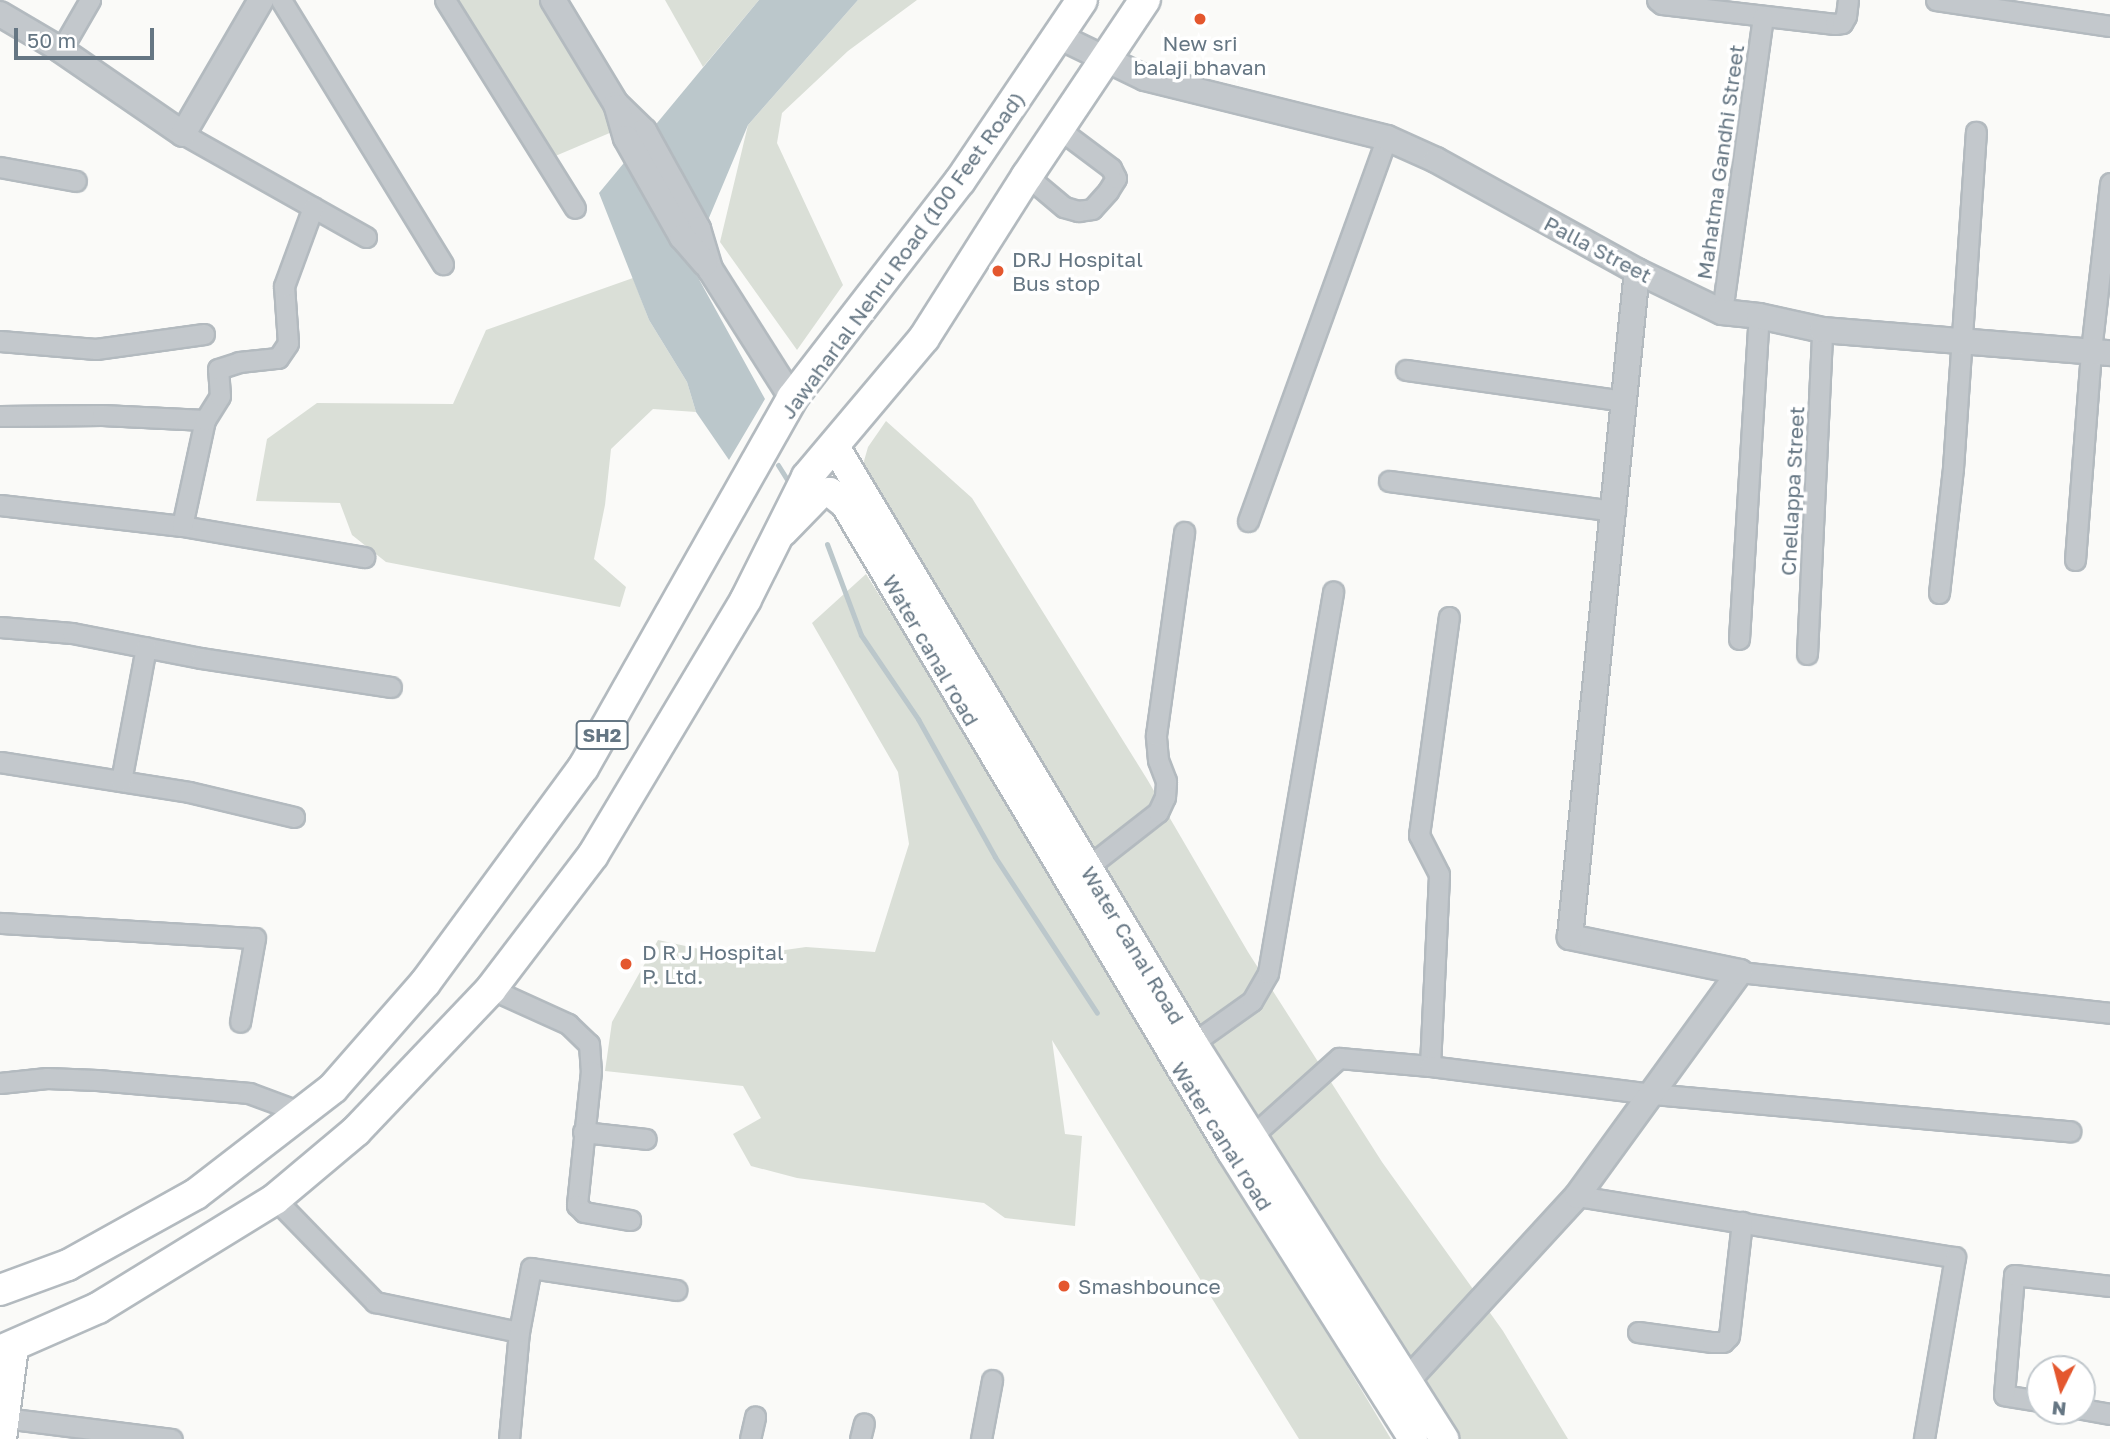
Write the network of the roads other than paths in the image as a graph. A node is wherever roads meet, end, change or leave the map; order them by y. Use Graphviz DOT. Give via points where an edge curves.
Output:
graph roads {
  1 [pos="90,0"];
  2 [pos="261,0"];
  3 [pos="281,0"];
  4 [pos="445,0"];
  5 [pos="553,0"];
  6 [pos="1082,0"];
  7 [pos="1145,0"];
  8 [pos="1657,0"];
  9 [pos="1848,0"];
  10 [pos="1936,0"];
  11 [pos="0,15"];
  12 [pos="1763,17"];
  13 [pos="2110,26"];
  14 [pos="1060,37"];
  15 [pos="61,50"];
  16 [pos="1105,61"];
  17 [pos="1059,129"];
  18 [pos="1976,132"];
  19 [pos="183,134"];
  20 [pos="1387,138"];
  21 [pos="0,167"];
  22 [pos="1027,176"];
  23 [pos="76,181"];
  24 [pos="2110,183"];
  25 [pos="313,207"];
  26 [pos="575,208"];
  27 [pos="366,237"];
  28 [pos="443,264"];
  29 [pos="1637,271"];
  30 [pos="1722,312"];
  31 [pos="1759,316"];
  32 [pos="1822,330"];
  33 [pos="204,334"];
  34 [pos="1962,340"];
  35 [pos="0,341"];
  36 [pos="2100,352"];
  37 [pos="1406,370"];
  38 [pos="792,398"];
  39 [pos="1623,401"];
  40 [pos="0,416"];
  41 [pos="205,420"];
  42 [pos="834,444"];
  43 [pos="1389,481"];
  44 [pos="0,505"];
  45 [pos="1615,511"];
  46 [pos="1248,521"];
  47 [pos="182,526"];
  48 [pos="1184,532"];
  49 [pos="776,539"];
  50 [pos="364,557"];
  51 [pos="2075,560"];
  52 [pos="1333,592"];
  53 [pos="1939,593"];
  54 [pos="1449,618"];
  55 [pos="0,627"];
  56 [pos="1738,639"];
  57 [pos="146,647"];
  58 [pos="1807,654"];
  59 [pos="391,687"];
  60 [pos="0,762"];
  61 [pos="121,781"];
  62 [pos="294,817"];
  63 [pos="1077,875"];
  64 [pos="0,923"];
  65 [pos="1740,972"];
  66 [pos="491,989"];
  67 [pos="2110,1013"];
  68 [pos="240,1022"];
  69 [pos="1192,1043"];
  70 [pos="1430,1066"];
  71 [pos="0,1083"];
  72 [pos="1652,1094"];
  73 [pos="303,1113"];
  74 [pos="2070,1131"];
  75 [pos="583,1132"];
  76 [pos="646,1139"];
  77 [pos="1242,1144"];
  78 [pos="1577,1196"];
  79 [pos="275,1199"];
  80 [pos="630,1220"];
  81 [pos="1742,1222"];
  82 [pos="2110,1286"];
  83 [pos="0,1290"];
  84 [pos="676,1290"];
  85 [pos="519,1332"];
  86 [pos="1638,1332"];
  87 [pos="5,1349"];
  88 [pos="992,1380"];
  89 [pos="0,1382"];
  90 [pos="1396,1389"];
  91 [pos="2026,1399"];
  92 [pos="755,1417"];
  93 [pos="4,1428"];
  94 [pos="166,1439"];
  95 [pos="509,1439"];
  96 [pos="750,1439"];
  97 [pos="981,1439"];
  98 [pos="1413,1439"];
  99 [pos="1444,1439"];
  100 [pos="1924,1439"];
  1 -- 15 [label="street"];
  2 -- 19 [label="street"];
  3 -- 28 [label="street"];
  4 -- 26 [label="street"];
  5 -- 38 [label="street" via="710,269"];
  6 -- 14 [label="main road, Jawaharlal Nehru Road (100 Feet Road) / SH2"];
  7 -- 16 [label="main road, SH2"];
  8 -- 12 [label="street"];
  9 -- 12 [label="street" via="1842,23"];
  10 -- 13 [label="street"];
  11 -- 15 [label="street"];
  12 -- 30 [label="street, Mahatma Gandhi Street"];
  14 -- 16 [label="street, Palla Street"];
  14 -- 38 [label="main road, Jawaharlal Nehru Road (100 Feet Road) / SH2" via="960,181"];
  15 -- 19 [label="street"];
  16 -- 17 [label="main road, SH2"];
  16 -- 20 [label="street, Palla Street" via="1145,78"];
  17 -- 22 [label="main road, SH2"];
  17 -- 22 [label="street" via="1111,168 1116,178 1108,191 1092,209 1079,211 1064,206"];
  18 -- 34 [label="street"];
  19 -- 25 [label="street"];
  20 -- 29 [label="street, Palla Street" via="1436,160"];
  20 -- 46 [label="street"];
  21 -- 23 [label="street"];
  22 -- 42 [label="main road, SH2" via="924,338"];
  24 -- 36 [label="street"];
  25 -- 27 [label="street"];
  25 -- 41 [label="street" via="284,286 288,343 278,358 218,369 220,396"];
  29 -- 30 [label="street, Palla Street"];
  29 -- 39 [label="street"];
  30 -- 31 [label="street, Palla Street"];
  31 -- 32 [label="street, Palla Street"];
  31 -- 56 [label="street"];
  32 -- 34 [label="street, Palla Street"];
  32 -- 58 [label="street, Chellappa Street"];
  33 -- 35 [label="street" via="96,349"];
  34 -- 36 [label="street, Palla Street"];
  34 -- 53 [label="street"];
  36 -- 51 [label="street"];
  37 -- 39 [label="street"];
  38 -- 73 [label="main road, Jawaharlal Nehru Road (100 Feet Road) / SH2" via="583,768 425,984 333,1088"];
  39 -- 45 [label="street"];
  40 -- 41 [label="street"];
  41 -- 47 [label="street"];
  42 -- 49 [label="main road, SH2" via="807,477"];
  42 -- 63 [label="main road, Water Canal Road"];
  43 -- 45 [label="street"];
  44 -- 47 [label="street"];
  45 -- 65 [label="street" via="1570,937"];
  47 -- 50 [label="street"];
  48 -- 63 [label="street" via="1156,734 1165,797 1158,812"];
  49 -- 63 [label="main road, Water canal road" via="820,495 830,492 845,504"];
  49 -- 66 [label="main road, SH2" via="746,599 593,855"];
  52 -- 69 [label="street" via="1268,973 1252,1001"];
  54 -- 70 [label="street" via="1419,835 1439,874"];
  55 -- 57 [label="street" via="72,633"];
  57 -- 59 [label="street"];
  57 -- 61 [label="street"];
  60 -- 61 [label="street"];
  61 -- 62 [label="street"];
  63 -- 69 [label="main road, Water Canal Road"];
  63 -- 77 [label="main road, Water canal road"];
  64 -- 68 [label="street" via="256,938"];
  65 -- 67 [label="street"];
  65 -- 72 [label="street"];
  66 -- 75 [label="street" via="568,1024 589,1044 592,1054"];
  66 -- 79 [label="main road, SH2" via="356,1131"];
  69 -- 77 [label="main road, Water Canal Road"];
  70 -- 72 [label="street"];
  70 -- 77 [label="street" via="1339,1058"];
  71 -- 73 [label="street" via="97,1080 249,1093"];
  72 -- 74 [label="street"];
  72 -- 78 [label="street"];
  73 -- 83 [label="main road, Jawaharlal Nehru Road (100 Feet Road) / SH2" via="196,1194 68,1265"];
  75 -- 76 [label="street"];
  75 -- 80 [label="street" via="577,1205 584,1212"];
  77 -- 90 [label="main road, Water Canal Road"];
  78 -- 81 [label="street"];
  78 -- 90 [label="street"];
  79 -- 85 [label="street" via="375,1302"];
  79 -- 87 [label="main road, SH2" via="98,1308"];
  81 -- 86 [label="street" via="1729,1336 1723,1342"];
  81 -- 100 [label="street" via="1955,1257"];
  82 -- 91 [label="street" via="2014,1275 2004,1395"];
  84 -- 85 [label="street" via="531,1268"];
  85 -- 95 [label="street"];
  87 -- 89 [label="main road"];
  87 -- 93 [label="main road"];
  88 -- 97 [label="street"];
  90 -- 98 [label="main road"];
  90 -- 99 [label="main road, Water Canal Road"];
  92 -- 96 [label="street"];
  93 -- 94 [label="street"];
}
